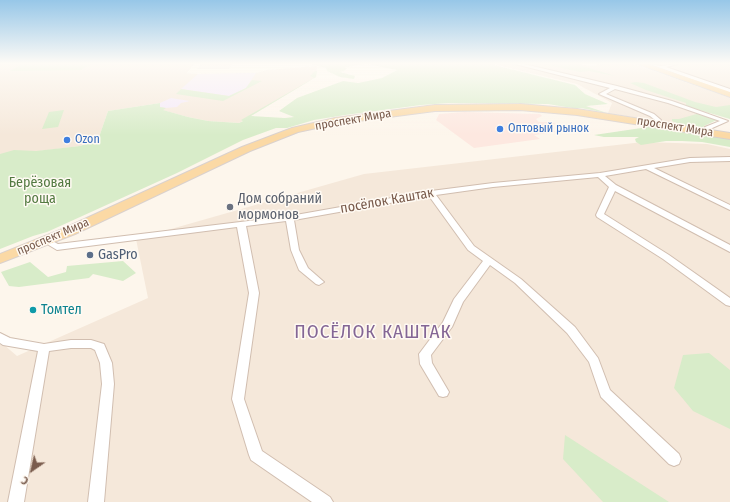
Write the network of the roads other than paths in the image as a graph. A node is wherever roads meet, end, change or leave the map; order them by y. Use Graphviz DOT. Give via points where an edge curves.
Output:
graph roads {
  1 [pos="615,87"];
  2 [pos="617,87"];
  3 [pos="708,87"];
  4 [pos="720,87"];
  5 [pos="730,91"];
  6 [pos="730,95"];
  7 [pos="657,124"];
  8 [pos="707,132"];
  9 [pos="730,136"];
  10 [pos="730,159"];
  11 [pos="646,167"];
  12 [pos="600,175"];
  13 [pos="613,187"];
  14 [pos="431,193"];
  15 [pos="730,208"];
  16 [pos="290,218"];
  17 [pos="241,224"];
  18 [pos="46,241"];
  19 [pos="730,249"];
  20 [pos="0,259"];
  21 [pos="488,261"];
  22 [pos="319,282"];
  23 [pos="730,303"];
  24 [pos="0,337"];
  25 [pos="44,348"];
  26 [pos="443,392"];
  27 [pos="674,459"];
  28 [pos="16,502"];
  29 [pos="96,502"];
  30 [pos="325,502"];
  1 -- 7 [label="street" via="602,94 652,115 658,120"];
  2 -- 8 [label="street" via="726,121 707,128"];
  3 -- 6 [label="main road"];
  4 -- 5 [label="street"];
  7 -- 8 [label="main road, проспект Мира"];
  7 -- 18 [label="main road, проспект Мира" via="577,112 482,107 422,109 335,121 295,130 246,149"];
  8 -- 9 [label="main road, проспект Мира"];
  10 -- 11 [label="street, посёлок Каштак" via="690,160"];
  11 -- 12 [label="street, посёлок Каштак"];
  11 -- 15 [label="street"];
  12 -- 13 [label="street"];
  12 -- 14 [label="street, посёлок Каштак"];
  13 -- 19 [label="street"];
  13 -- 23 [label="street" via="600,215 666,257"];
  14 -- 16 [label="street, посёлок Каштак"];
  14 -- 21 [label="street" via="471,248"];
  16 -- 17 [label="street, посёлок Каштак"];
  16 -- 22 [label="street" via="296,250 304,270"];
  17 -- 18 [label="street, посёлок Каштак" via="57,247"];
  17 -- 30 [label="street" via="254,293 238,400 256,455"];
  18 -- 20 [label="main road, проспект Мира"];
  21 -- 26 [label="street" via="458,301 448,324 425,354 426,364"];
  21 -- 27 [label="street" via="518,281 571,330 594,361 605,393"];
  24 -- 25 [label="street" via="7,342"];
  25 -- 28 [label="street"];
  25 -- 29 [label="street" via="91,344 100,347 106,363 108,384"];
}
